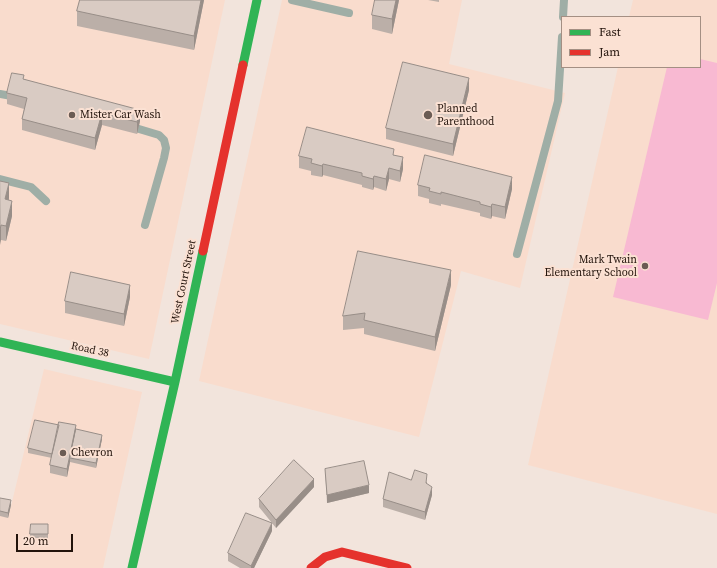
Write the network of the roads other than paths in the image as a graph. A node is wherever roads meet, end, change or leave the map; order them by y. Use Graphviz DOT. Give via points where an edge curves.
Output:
graph roads {
  1 [pos="257,0"];
  2 [pos="292,0"];
  3 [pos="564,0"];
  4 [pos="349,13"];
  5 [pos="563,16"];
  6 [pos="561,53"];
  7 [pos="0,94"];
  8 [pos="24,99"];
  9 [pos="123,124"];
  10 [pos="0,179"];
  11 [pos="46,201"];
  12 [pos="145,225"];
  13 [pos="517,254"];
  14 [pos="0,342"];
  15 [pos="175,382"];
  16 [pos="132,568"];
  17 [pos="311,568"];
  18 [pos="407,568"];
  1 -- 15 [label="main road, West Court Street"];
  2 -- 4 [label="lane"];
  3 -- 5 [label="lane"];
  6 -- 13 [label="lane" via="558,101"];
  7 -- 8 [label="lane"];
  9 -- 12 [label="lane" via="159,135 164,140 166,148"];
  10 -- 11 [label="lane" via="31,187"];
  14 -- 15 [label="main road, Road 38"];
  15 -- 16 [label="main road, West Court Street"];
  17 -- 18 [label="main road" via="323,557 342,552"];
}
